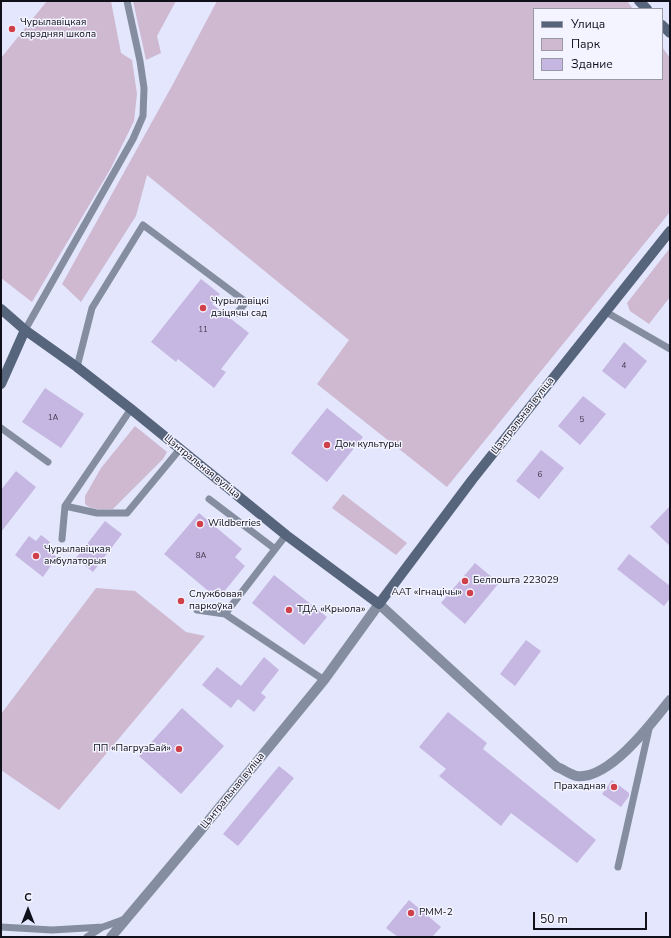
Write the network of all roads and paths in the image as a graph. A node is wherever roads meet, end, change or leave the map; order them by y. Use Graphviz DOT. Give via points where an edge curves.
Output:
graph roads {
  1 [pos="127,1"];
  2 [pos="670,231"];
  3 [pos="1,310"];
  4 [pos="606,312"];
  5 [pos="237,314"];
  6 [pos="25,330"];
  7 [pos="670,349"];
  8 [pos="77,367"];
  9 [pos="1,384"];
  10 [pos="131,409"];
  11 [pos="1,428"];
  12 [pos="180,449"];
  13 [pos="48,462"];
  14 [pos="209,499"];
  15 [pos="65,506"];
  16 [pos="286,535"];
  17 [pos="62,539"];
  18 [pos="275,549"];
  19 [pos="379,604"];
  20 [pos="198,610"];
  21 [pos="225,614"];
  22 [pos="324,680"];
  23 [pos="670,700"];
  24 [pos="649,726"];
  25 [pos="618,867"];
  26 [pos="126,919"];
  27 [pos="1,927"];
  28 [pos="103,927"];
  29 [pos="87,937"];
  30 [pos="111,937"];
  1 -- 6 [label="lane" via="144,88 143,116 133,139"];
  2 -- 4 [label="street, Цэнтральная вуліца"];
  3 -- 6 [label="street, Цэнтральная вуліца"];
  4 -- 7 [label="lane"];
  4 -- 19 [label="street, Цэнтральная вуліца" via="472,480"];
  5 -- 8 [label="lane" via="246,302 143,225 92,308"];
  6 -- 8 [label="street, Цэнтральная вуліца"];
  6 -- 9 [label="street"];
  8 -- 10 [label="street, Цэнтральная вуліца"];
  10 -- 12 [label="street, Цэнтральная вуліца"];
  10 -- 15 [label="lane"];
  11 -- 13 [label="lane"];
  12 -- 15 [label="lane" via="127,513 97,513"];
  12 -- 16 [label="street, Цэнтральная вуліца"];
  14 -- 18 [label="lane"];
  15 -- 17 [label="lane"];
  16 -- 18 [label="lane"];
  16 -- 19 [label="street, Цэнтральная вуліца"];
  18 -- 21 [label="lane"];
  19 -- 22 [label="street, Цэнтральная вуліца"];
  19 -- 24 [label="street" via="557,766 577,776 595,773 615,762"];
  20 -- 21 [label="lane"];
  21 -- 22 [label="lane"];
  22 -- 26 [label="street, Цэнтральная вуліца"];
  23 -- 24 [label="street"];
  24 -- 25 [label="lane"];
  26 -- 28 [label="lane"];
  26 -- 30 [label="street, Цэнтральная вуліца"];
  27 -- 28 [label="lane" via="52,930"];
  28 -- 29 [label="lane"];
}
